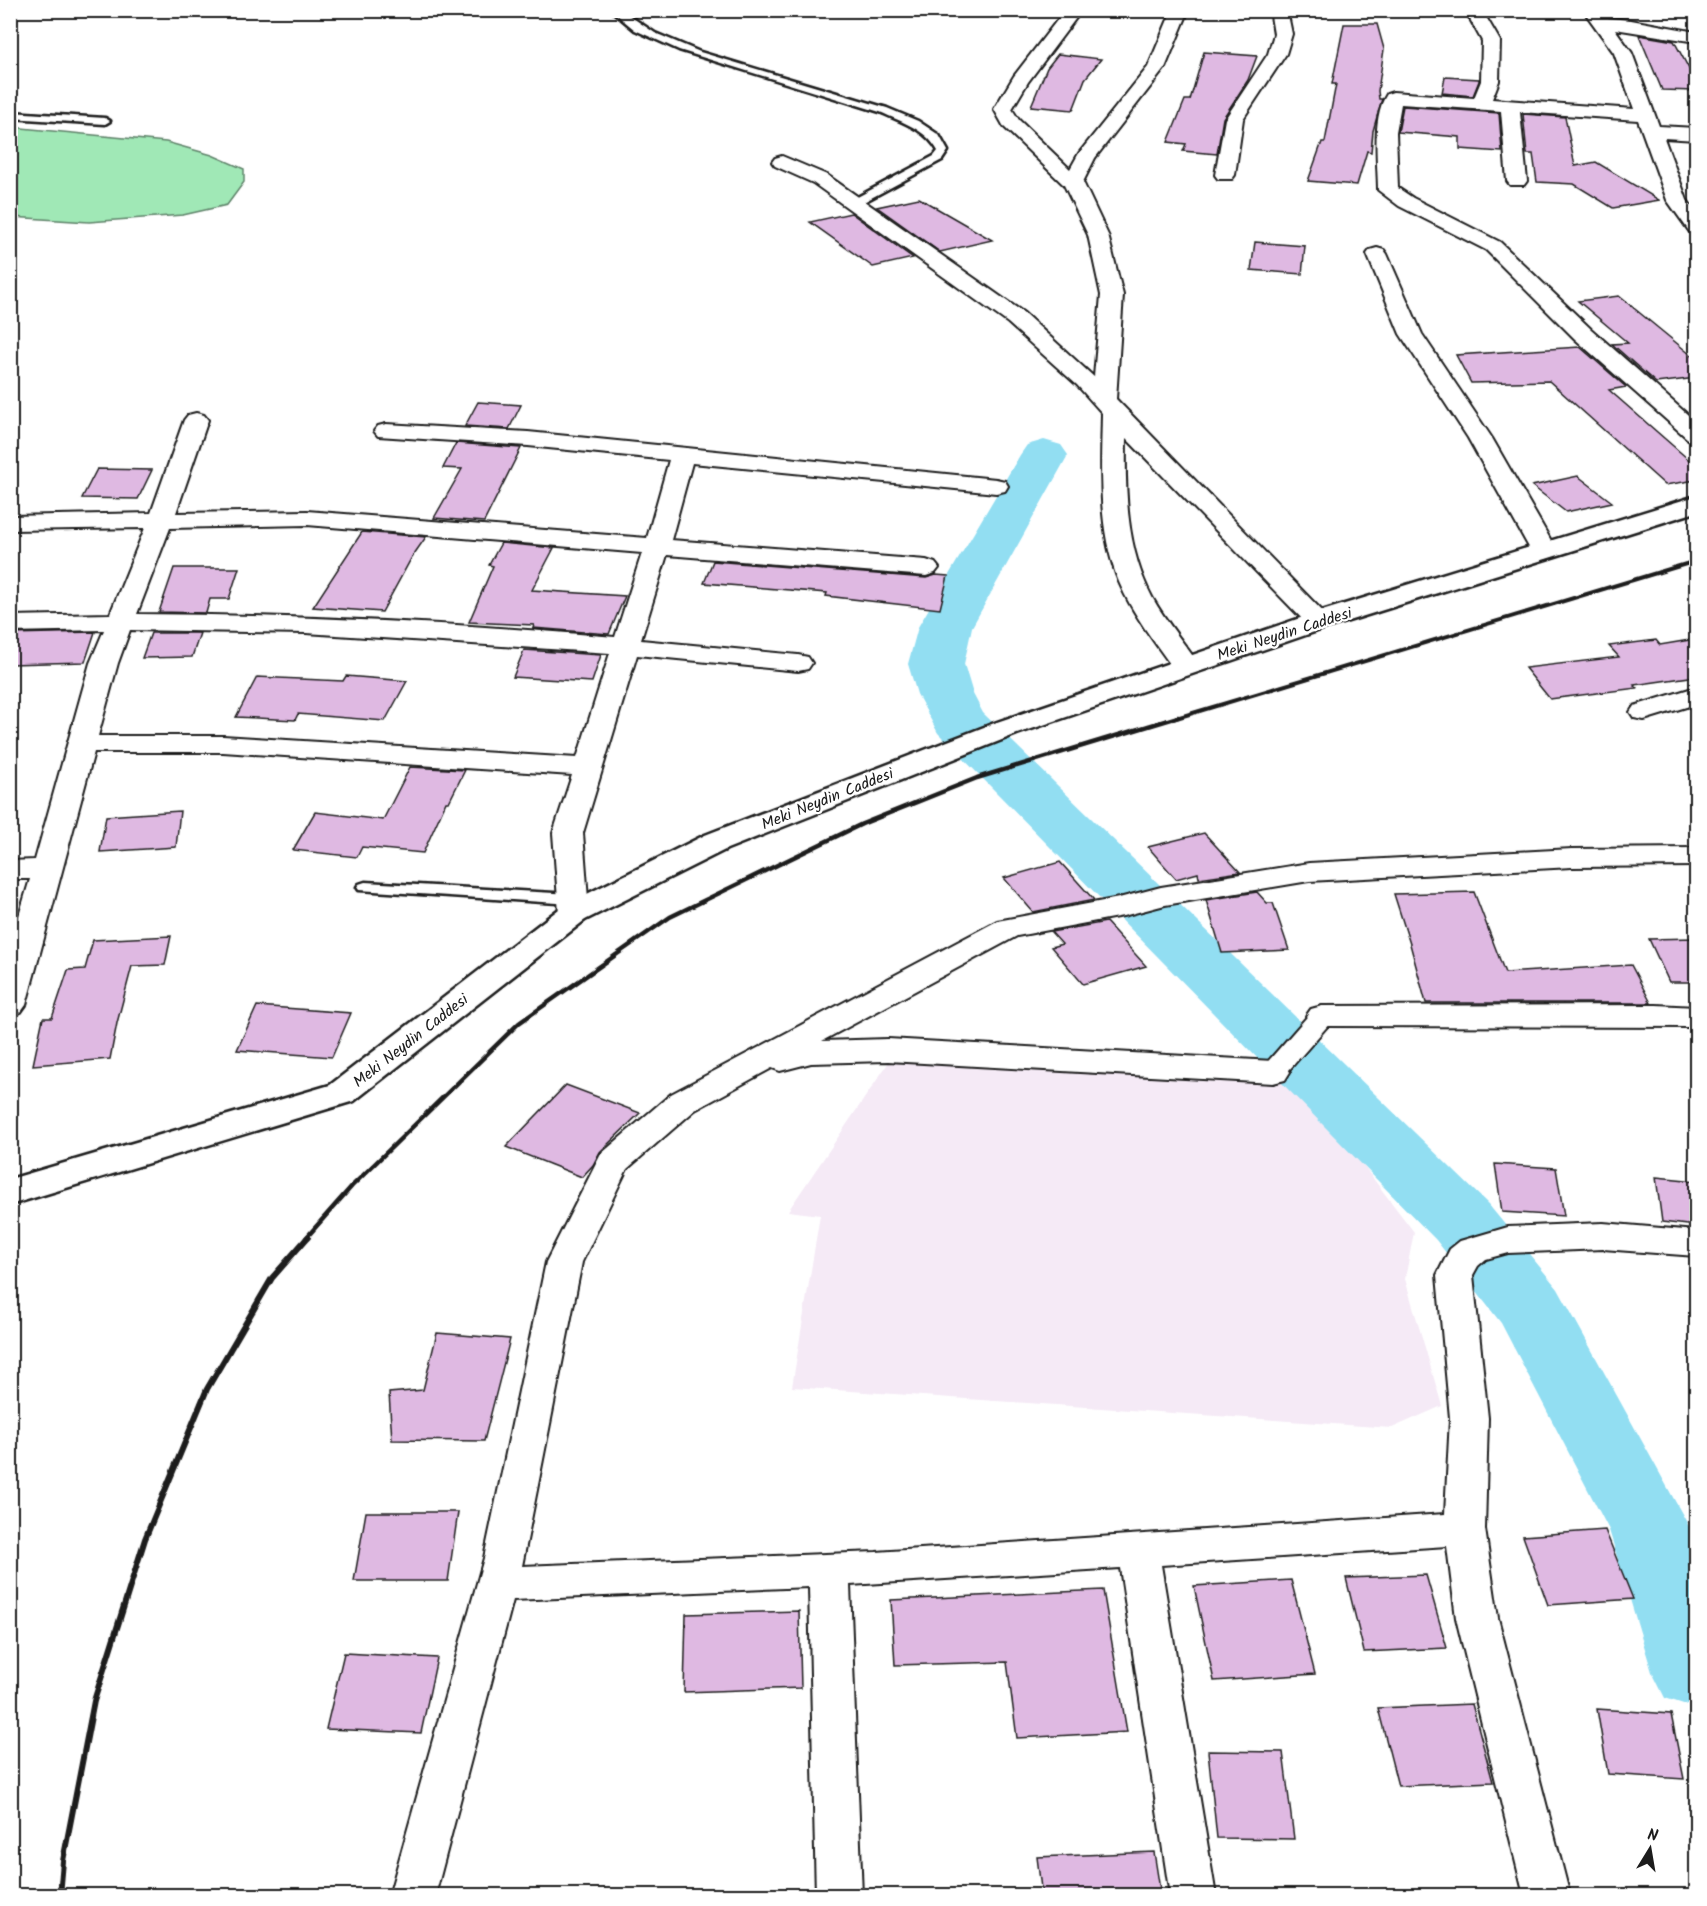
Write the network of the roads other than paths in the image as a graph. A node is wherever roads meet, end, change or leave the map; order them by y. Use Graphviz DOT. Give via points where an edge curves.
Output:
graph roads {
  1 [pos="615,10"];
  2 [pos="1074,10"];
  3 [pos="1181,10"];
  4 [pos="1278,10"];
  5 [pos="1473,10"];
  6 [pos="1597,17"];
  7 [pos="1696,36"];
  8 [pos="1480,105"];
  9 [pos="1510,107"];
  10 [pos="10,114"];
  11 [pos="105,121"];
  12 [pos="1649,123"];
  13 [pos="1696,134"];
  14 [pos="782,162"];
  15 [pos="1225,176"];
  16 [pos="1517,181"];
  17 [pos="1073,182"];
  18 [pos="854,203"];
  19 [pos="1695,222"];
  20 [pos="1377,254"];
  21 [pos="1109,406"];
  22 [pos="196,420"];
  23 [pos="386,431"];
  24 [pos="1696,434"];
  25 [pos="682,456"];
  26 [pos="996,486"];
  27 [pos="1696,504"];
  28 [pos="161,520"];
  29 [pos="10,523"];
  30 [pos="657,546"];
  31 [pos="1544,551"];
  32 [pos="926,568"];
  33 [pos="120,620"];
  34 [pos="1318,621"];
  35 [pos="10,624"];
  36 [pos="626,646"];
  37 [pos="798,663"];
  38 [pos="1186,666"];
  39 [pos="1696,695"];
  40 [pos="1644,712"];
  41 [pos="82,744"];
  42 [pos="588,767"];
  43 [pos="1696,857"];
  44 [pos="49,869"];
  45 [pos="10,870"];
  46 [pos="365,887"];
  47 [pos="573,906"];
  48 [pos="10,1005"];
  49 [pos="1322,1016"];
  50 [pos="1696,1017"];
  51 [pos="745,1068"];
  52 [pos="1273,1072"];
  53 [pos="10,1192"];
  54 [pos="1696,1243"];
  55 [pos="1465,1529"];
  56 [pos="1138,1551"];
  57 [pos="829,1570"];
  58 [pos="496,1584"];
  59 [pos="412,1896"];
  60 [pos="839,1896"];
  61 [pos="1192,1896"];
  62 [pos="1547,1896"];
  1 -- 18 [label="lane" via="638,27 685,48 871,104 918,123 941,141 943,151 938,158"];
  2 -- 17 [label="street" via="1002,109 1011,123"];
  3 -- 17 [label="street" via="1156,68 1086,157"];
  4 -- 15 [label="street" via="1282,34 1277,54 1234,119"];
  5 -- 8 [label="street" via="1491,41 1490,81"];
  6 -- 7 [label="street"];
  6 -- 12 [label="street" via="1623,53"];
  8 -- 9 [label="street"];
  8 -- 24 [label="street" via="1393,98 1387,134 1388,190 1493,246 1583,334"];
  9 -- 12 [label="street"];
  9 -- 16 [label="street"];
  10 -- 11 [label="lane"];
  12 -- 13 [label="street"];
  12 -- 19 [label="street" via="1677,200"];
  14 -- 18 [label="street" via="820,179"];
  17 -- 21 [label="street" via="1098,235 1112,295"];
  18 -- 21 [label="street" via="1016,318"];
  20 -- 31 [label="street" via="1411,334 1480,438"];
  21 -- 34 [label="street"];
  21 -- 38 [label="street" via="1113,493 1128,572 1159,631"];
  22 -- 28 [label="street"];
  23 -- 25 [label="street" via="528,439"];
  25 -- 26 [label="street"];
  25 -- 30 [label="street"];
  27 -- 31 [label="street, Meki Neydin Caddesi"];
  28 -- 29 [label="street"];
  28 -- 30 [label="street" via="307,518"];
  28 -- 33 [label="street"];
  30 -- 32 [label="street"];
  30 -- 36 [label="street"];
  31 -- 34 [label="street, Meki Neydin Caddesi"];
  33 -- 35 [label="street"];
  33 -- 36 [label="street" via="373,628"];
  33 -- 41 [label="street"];
  34 -- 38 [label="street, Meki Neydin Caddesi"];
  36 -- 37 [label="street"];
  36 -- 42 [label="street"];
  38 -- 47 [label="street, Meki Neydin Caddesi" via="950,748 716,842"];
  39 -- 40 [label="street"];
  41 -- 42 [label="street" via="223,744"];
  41 -- 44 [label="street"];
  42 -- 47 [label="street" via="568,833"];
  43 -- 51 [label="street" via="1572,858 1309,872 1161,896 1124,907 1008,928"];
  44 -- 45 [label="street"];
  44 -- 48 [label="street"];
  46 -- 47 [label="lane"];
  47 -- 53 [label="street, Meki Neydin Caddesi" via="342,1093"];
  49 -- 50 [label="street"];
  49 -- 52 [label="street"];
  51 -- 52 [label="street" via="811,1052 888,1050"];
  51 -- 58 [label="street" via="683,1101 613,1161 564,1262"];
  54 -- 55 [label="street" via="1603,1236 1508,1240 1473,1250 1463,1258 1455,1275 1469,1418"];
  55 -- 56 [label="street"];
  55 -- 62 [label="street" via="1477,1618"];
  56 -- 57 [label="street"];
  56 -- 61 [label="street"];
  57 -- 58 [label="street"];
  57 -- 60 [label="street"];
  58 -- 59 [label="street"];
}
